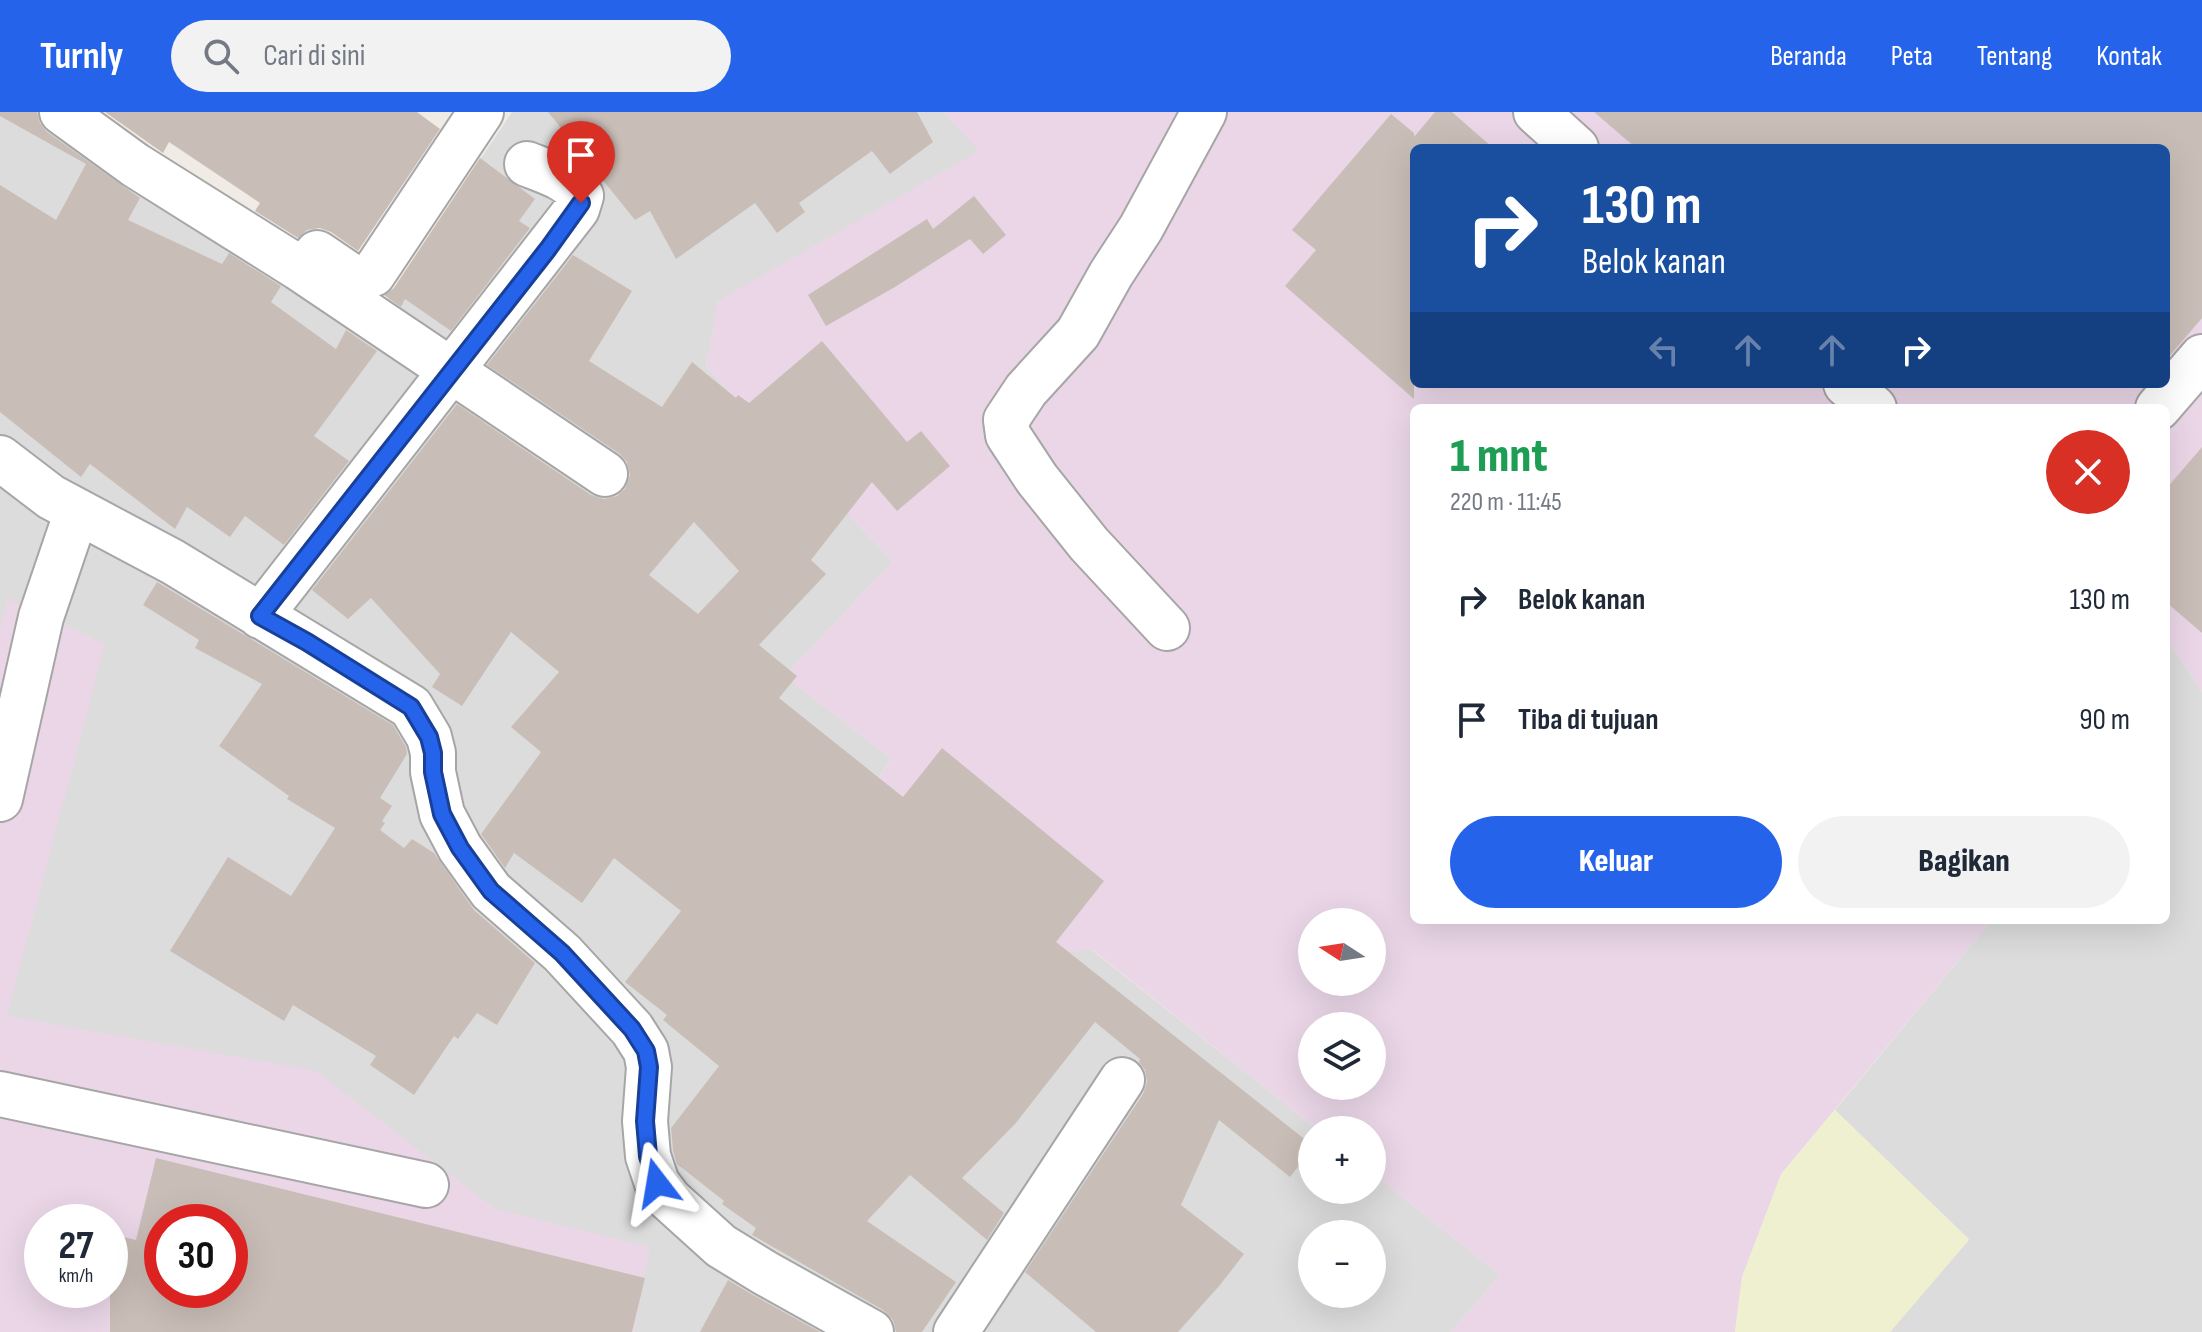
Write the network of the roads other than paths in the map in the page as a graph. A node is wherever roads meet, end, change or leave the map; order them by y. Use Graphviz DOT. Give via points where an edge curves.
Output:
graph roads {
  1 [pos="62,112"];
  2 [pos="110,112"];
  3 [pos="481,112"];
  4 [pos="1204,112"];
  5 [pos="1536,112"];
  6 [pos="1572,144"];
  7 [pos="527,164"];
  8 [pos="2202,357"];
  9 [pos="452,372"];
  10 [pos="1851,388"];
  11 [pos="1869,404"];
  12 [pos="2161,404"];
  13 [pos="0,458"];
  14 [pos="605,474"];
  15 [pos="77,511"];
  16 [pos="260,616"];
  17 [pos="1167,628"];
  18 [pos="0,799"];
  19 [pos="1122,1080"];
  20 [pos="0,1094"];
  21 [pos="426,1185"];
  22 [pos="871,1332"];
  23 [pos="956,1332"];
  1 -- 9 [label="street"];
  2 -- 3 [label="street" via="357,280 373,274"];
  4 -- 17 [label="street" via="1078,333 1006,420 1008,435 1037,479"];
  5 -- 6 [label="street"];
  7 -- 9 [label="street" via="574,185 581,203"];
  8 -- 12 [label="street"];
  9 -- 14 [label="street"];
  9 -- 16 [label="street"];
  10 -- 11 [label="street"];
  13 -- 15 [label="street"];
  15 -- 16 [label="street"];
  15 -- 18 [label="street" via="41,617"];
  16 -- 22 [label="street" via="411,707 429,737 442,814 460,848 491,891 562,953 646,1051 648,1156 669,1199 721,1246"];
  19 -- 23 [label="street"];
  20 -- 21 [label="street"];
}
